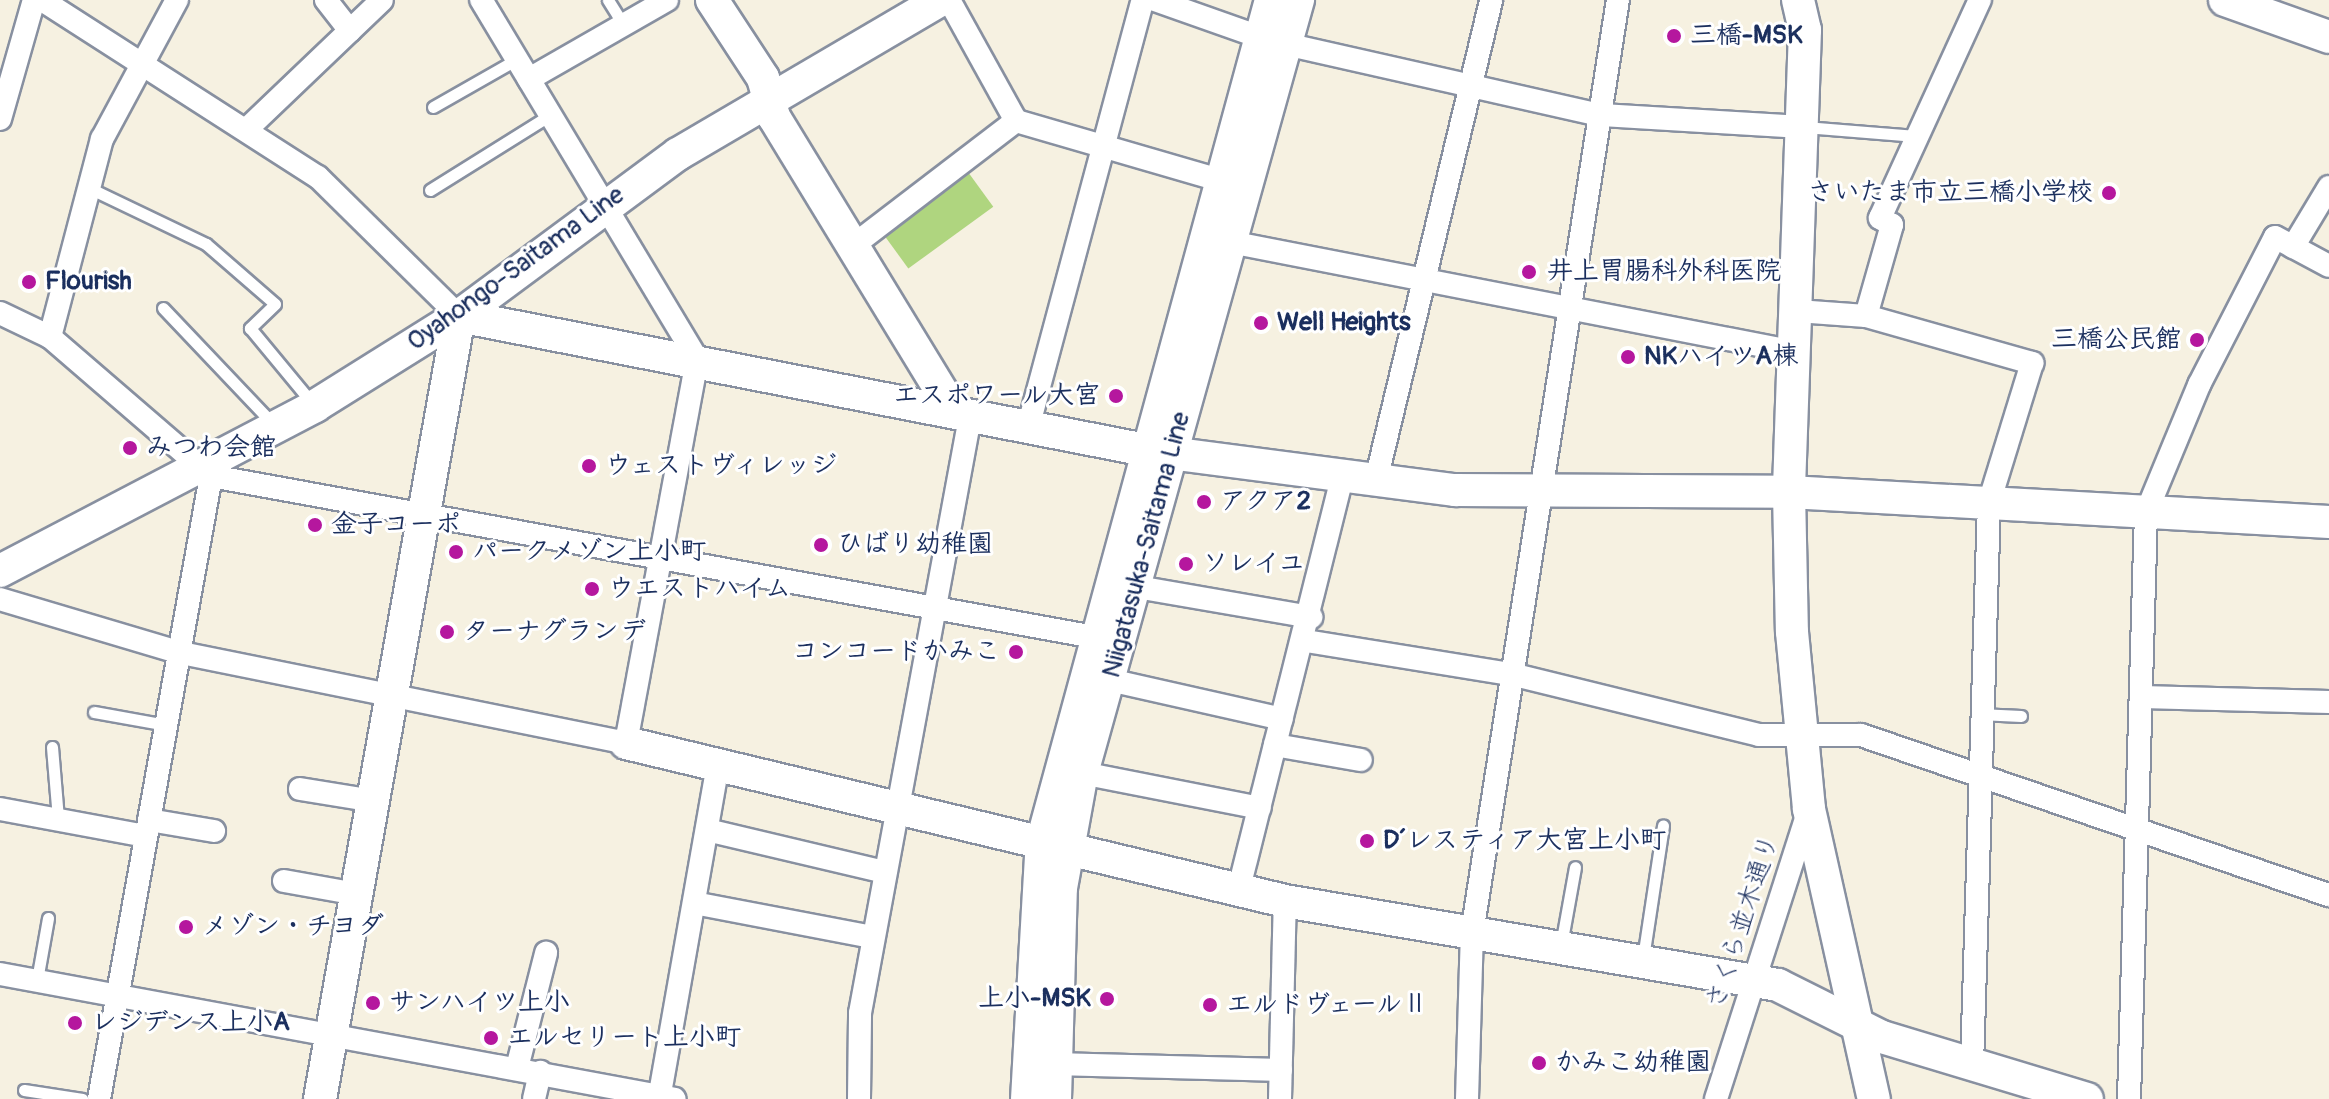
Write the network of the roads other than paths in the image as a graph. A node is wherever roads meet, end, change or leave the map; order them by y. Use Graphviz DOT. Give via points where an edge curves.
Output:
graph roads {
  1 [pos="34,0"];
  2 [pos="42,0"];
  3 [pos="177,0"];
  4 [pos="326,0"];
  5 [pos="382,0"];
  6 [pos="481,0"];
  7 [pos="608,0"];
  8 [pos="667,0"];
  9 [pos="712,0"];
  10 [pos="941,0"];
  11 [pos="949,0"];
  12 [pos="1143,0"];
  13 [pos="1155,0"];
  14 [pos="1271,0"];
  15 [pos="1298,0"];
  16 [pos="1491,0"];
  17 [pos="1618,0"];
  18 [pos="1798,0"];
  19 [pos="2225,0"];
  20 [pos="1977,1"];
  21 [pos="2260,4"];
  22 [pos="622,22"];
  23 [pos="350,31"];
  24 [pos="2329,37"];
  25 [pos="1272,41"];
  26 [pos="517,59"];
  27 [pos="141,67"];
  28 [pos="529,79"];
  29 [pos="1470,85"];
  30 [pos="766,100"];
  31 [pos="433,107"];
  32 [pos="550,115"];
  33 [pos="1600,115"];
  34 [pos="0,119"];
  35 [pos="1016,121"];
  36 [pos="1804,127"];
  37 [pos="248,128"];
  38 [pos="1917,136"];
  39 [pos="1103,147"];
  40 [pos="1219,180"];
  41 [pos="85,186"];
  42 [pos="2329,187"];
  43 [pos="430,190"];
  44 [pos="603,202"];
  45 [pos="1230,242"];
  46 [pos="855,244"];
  47 [pos="2293,247"];
  48 [pos="2329,266"];
  49 [pos="1423,280"];
  50 [pos="163,308"];
  51 [pos="1566,309"];
  52 [pos="1797,311"];
  53 [pos="0,313"];
  54 [pos="459,316"];
  55 [pos="1866,316"];
  56 [pos="50,337"];
  57 [pos="1795,352"];
  58 [pos="697,359"];
  59 [pos="315,406"];
  60 [pos="961,410"];
  61 [pos="1029,424"];
  62 [pos="275,428"];
  63 [pos="1159,451"];
  64 [pos="206,472"];
  65 [pos="1343,475"];
  66 [pos="1376,480"];
  67 [pos="1540,491"];
  68 [pos="1789,492"];
  69 [pos="1989,503"];
  70 [pos="2146,513"];
  71 [pos="425,516"];
  72 [pos="2329,522"];
  73 [pos="657,556"];
  74 [pos="0,571"];
  75 [pos="1137,587"];
  76 [pos="0,599"];
  77 [pos="936,608"];
  78 [pos="1311,617"];
  79 [pos="1094,637"];
  80 [pos="1306,641"];
  81 [pos="181,653"];
  82 [pos="1515,675"];
  83 [pos="1109,680"];
  84 [pos="2142,697"];
  85 [pos="392,699"];
  86 [pos="2329,702"];
  87 [pos="94,712"];
  88 [pos="1978,714"];
  89 [pos="2021,716"];
  90 [pos="1282,719"];
  91 [pos="166,725"];
  92 [pos="1800,737"];
  93 [pos="626,743"];
  94 [pos="1275,745"];
  95 [pos="52,747"];
  96 [pos="1361,760"];
  97 [pos="718,764"];
  98 [pos="1082,773"];
  99 [pos="1980,773"];
  100 [pos="300,789"];
  101 [pos="374,801"];
  102 [pos="895,808"];
  103 [pos="1260,808"];
  104 [pos="0,809"];
  105 [pos="1809,809"];
  106 [pos="58,819"];
  107 [pos="1663,825"];
  108 [pos="148,828"];
  109 [pos="707,830"];
  110 [pos="2135,830"];
  111 [pos="214,831"];
  112 [pos="1054,845"];
  113 [pos="1575,867"];
  114 [pos="884,872"];
  115 [pos="284,881"];
  116 [pos="1239,888"];
  117 [pos="357,894"];
  118 [pos="2329,895"];
  119 [pos="1285,901"];
  120 [pos="694,903"];
  121 [pos="48,918"];
  122 [pos="1472,933"];
  123 [pos="873,937"];
  124 [pos="1560,949"];
  125 [pos="546,953"];
  126 [pos="1642,963"];
  127 [pos="0,974"];
  128 [pos="37,980"];
  129 [pos="1751,981"];
  130 [pos="117,993"];
  131 [pos="1859,1023"];
  132 [pos="332,1032"];
  133 [pos="1056,1064"];
  134 [pos="1972,1065"];
  135 [pos="517,1068"];
  136 [pos="1281,1070"];
  137 [pos="540,1072"];
  138 [pos="24,1090"];
  139 [pos="665,1098"];
  140 [pos="82,1099"];
  141 [pos="99,1099"];
  142 [pos="320,1099"];
  143 [pos="534,1099"];
  144 [pos="859,1099"];
  145 [pos="1027,1099"];
  146 [pos="1055,1099"];
  147 [pos="1280,1099"];
  148 [pos="1467,1099"];
  149 [pos="1716,1099"];
  150 [pos="1874,1099"];
  151 [pos="2087,1099"];
  152 [pos="2129,1099"];
  1 -- 34 [label="street"];
  2 -- 27 [label="street"];
  3 -- 27 [label="street"];
  4 -- 23 [label="street"];
  5 -- 23 [label="street"];
  6 -- 26 [label="street"];
  7 -- 22 [label="lane"];
  8 -- 22 [label="street"];
  9 -- 30 [label="street" via="763,78"];
  10 -- 30 [label="street, Oyahongo-Saitama Line"];
  11 -- 35 [label="street"];
  12 -- 39 [label="street"];
  13 -- 25 [label="street"];
  14 -- 25 [label="street, Niigatasuka-Saitama Line"];
  15 -- 25 [label="street, Niigatasuka-Saitama Line"];
  16 -- 29 [label="street"];
  17 -- 33 [label="street"];
  18 -- 36 [label="street" via="1805,30"];
  19 -- 21 [label="street"];
  20 -- 38 [label="street"];
  21 -- 24 [label="street"];
  22 -- 28 [label="street"];
  23 -- 37 [label="street"];
  25 -- 29 [label="street"];
  25 -- 40 [label="street, Niigatasuka-Saitama Line"];
  25 -- 45 [label="street, Niigatasuka-Saitama Line"];
  26 -- 28 [label="street"];
  26 -- 31 [label="lane"];
  27 -- 37 [label="street"];
  27 -- 41 [label="street"];
  28 -- 32 [label="street"];
  29 -- 33 [label="street"];
  29 -- 49 [label="street"];
  30 -- 44 [label="street, Oyahongo-Saitama Line"];
  30 -- 46 [label="street"];
  32 -- 43 [label="lane"];
  32 -- 44 [label="street"];
  33 -- 36 [label="street"];
  33 -- 51 [label="street"];
  35 -- 39 [label="street"];
  35 -- 46 [label="street"];
  36 -- 38 [label="lane"];
  36 -- 52 [label="street"];
  37 -- 54 [label="street" via="318,177"];
  38 -- 55 [label="street" via="1880,218 1892,225"];
  39 -- 40 [label="street"];
  39 -- 61 [label="street"];
  40 -- 63 [label="street, Niigatasuka-Saitama Line"];
  41 -- 56 [label="street"];
  41 -- 59 [label="lane" via="206,244 275,304 250,328"];
  42 -- 47 [label="street"];
  44 -- 54 [label="street, Oyahongo-Saitama Line"];
  44 -- 58 [label="street"];
  45 -- 49 [label="street"];
  45 -- 63 [label="street, Niigatasuka-Saitama Line"];
  46 -- 60 [label="street"];
  47 -- 48 [label="street"];
  47 -- 70 [label="street" via="2275,237 2199,385"];
  49 -- 51 [label="street"];
  49 -- 66 [label="street"];
  50 -- 62 [label="lane"];
  51 -- 57 [label="street"];
  51 -- 67 [label="street"];
  52 -- 55 [label="street"];
  52 -- 57 [label="street"];
  53 -- 56 [label="street"];
  54 -- 58 [label="street"];
  54 -- 59 [label="street, Oyahongo-Saitama Line"];
  54 -- 71 [label="street"];
  55 -- 69 [label="street" via="2032,363"];
  56 -- 64 [label="street"];
  57 -- 68 [label="street"];
  58 -- 60 [label="street"];
  58 -- 73 [label="street"];
  59 -- 62 [label="street, Oyahongo-Saitama Line"];
  60 -- 61 [label="street"];
  60 -- 77 [label="street"];
  61 -- 63 [label="street"];
  62 -- 64 [label="street, Oyahongo-Saitama Line"];
  63 -- 65 [label="street"];
  63 -- 75 [label="street, Niigatasuka-Saitama Line"];
  63 -- 79 [label="street, Niigatasuka-Saitama Line"];
  64 -- 71 [label="street"];
  64 -- 74 [label="street, Oyahongo-Saitama Line"];
  64 -- 81 [label="street"];
  65 -- 66 [label="street"];
  65 -- 78 [label="street"];
  66 -- 67 [label="street"];
  67 -- 68 [label="street"];
  67 -- 82 [label="street"];
  68 -- 69 [label="street"];
  68 -- 92 [label="street"];
  69 -- 70 [label="street"];
  69 -- 88 [label="street"];
  70 -- 72 [label="street"];
  70 -- 84 [label="street"];
  71 -- 73 [label="street"];
  71 -- 85 [label="street"];
  73 -- 77 [label="street"];
  73 -- 93 [label="street"];
  75 -- 78 [label="street"];
  75 -- 83 [label="street, Niigatasuka-Saitama Line"];
  76 -- 81 [label="street"];
  77 -- 79 [label="street"];
  77 -- 102 [label="street"];
  78 -- 80 [label="street"];
  79 -- 112 [label="street, Niigatasuka-Saitama Line"];
  80 -- 82 [label="street"];
  80 -- 90 [label="street"];
  81 -- 85 [label="street"];
  81 -- 91 [label="street"];
  82 -- 92 [label="street" via="1759,735"];
  82 -- 122 [label="street"];
  83 -- 90 [label="street"];
  83 -- 98 [label="street, Niigatasuka-Saitama Line"];
  84 -- 86 [label="street"];
  84 -- 110 [label="street"];
  85 -- 93 [label="street"];
  85 -- 101 [label="street"];
  87 -- 91 [label="lane"];
  88 -- 89 [label="lane"];
  88 -- 99 [label="street"];
  90 -- 94 [label="street"];
  91 -- 108 [label="street"];
  92 -- 99 [label="street" via="1861,735"];
  92 -- 105 [label="street"];
  93 -- 97 [label="street"];
  94 -- 96 [label="street"];
  94 -- 103 [label="street"];
  95 -- 106 [label="lane"];
  97 -- 102 [label="street"];
  97 -- 109 [label="street"];
  98 -- 103 [label="street"];
  98 -- 112 [label="street, Niigatasuka-Saitama Line"];
  99 -- 110 [label="street"];
  99 -- 134 [label="street"];
  100 -- 101 [label="street"];
  101 -- 117 [label="street"];
  102 -- 112 [label="street"];
  102 -- 114 [label="street"];
  103 -- 116 [label="street"];
  104 -- 106 [label="street"];
  105 -- 129 [label="street, さくら並木通り"];
  105 -- 131 [label="street"];
  106 -- 108 [label="street"];
  107 -- 126 [label="lane"];
  108 -- 111 [label="street"];
  108 -- 130 [label="street"];
  109 -- 114 [label="street"];
  109 -- 120 [label="street"];
  110 -- 118 [label="street"];
  110 -- 152 [label="street"];
  112 -- 116 [label="street"];
  112 -- 133 [label="street, Niigatasuka-Saitama Line"];
  112 -- 145 [label="street, Niigatasuka-Saitama Line"];
  113 -- 124 [label="lane"];
  114 -- 123 [label="street"];
  115 -- 117 [label="street"];
  116 -- 119 [label="street"];
  117 -- 132 [label="street"];
  119 -- 122 [label="street"];
  119 -- 136 [label="street"];
  120 -- 123 [label="street"];
  120 -- 139 [label="street"];
  121 -- 128 [label="lane"];
  122 -- 124 [label="street"];
  122 -- 148 [label="street"];
  123 -- 144 [label="street" via="860,1013"];
  124 -- 126 [label="street"];
  125 -- 135 [label="street"];
  126 -- 129 [label="street"];
  127 -- 128 [label="street"];
  128 -- 130 [label="street"];
  129 -- 131 [label="street" via="1778,985"];
  129 -- 149 [label="street, さくら並木通り"];
  130 -- 132 [label="street"];
  130 -- 141 [label="street"];
  131 -- 134 [label="street"];
  131 -- 150 [label="street"];
  132 -- 135 [label="street"];
  132 -- 142 [label="street"];
  133 -- 136 [label="street"];
  133 -- 146 [label="street, Niigatasuka-Saitama Line"];
  134 -- 151 [label="street"];
  135 -- 137 [label="street"];
  136 -- 147 [label="street"];
  137 -- 139 [label="street"];
  137 -- 143 [label="street"];
  138 -- 140 [label="lane"];
}
